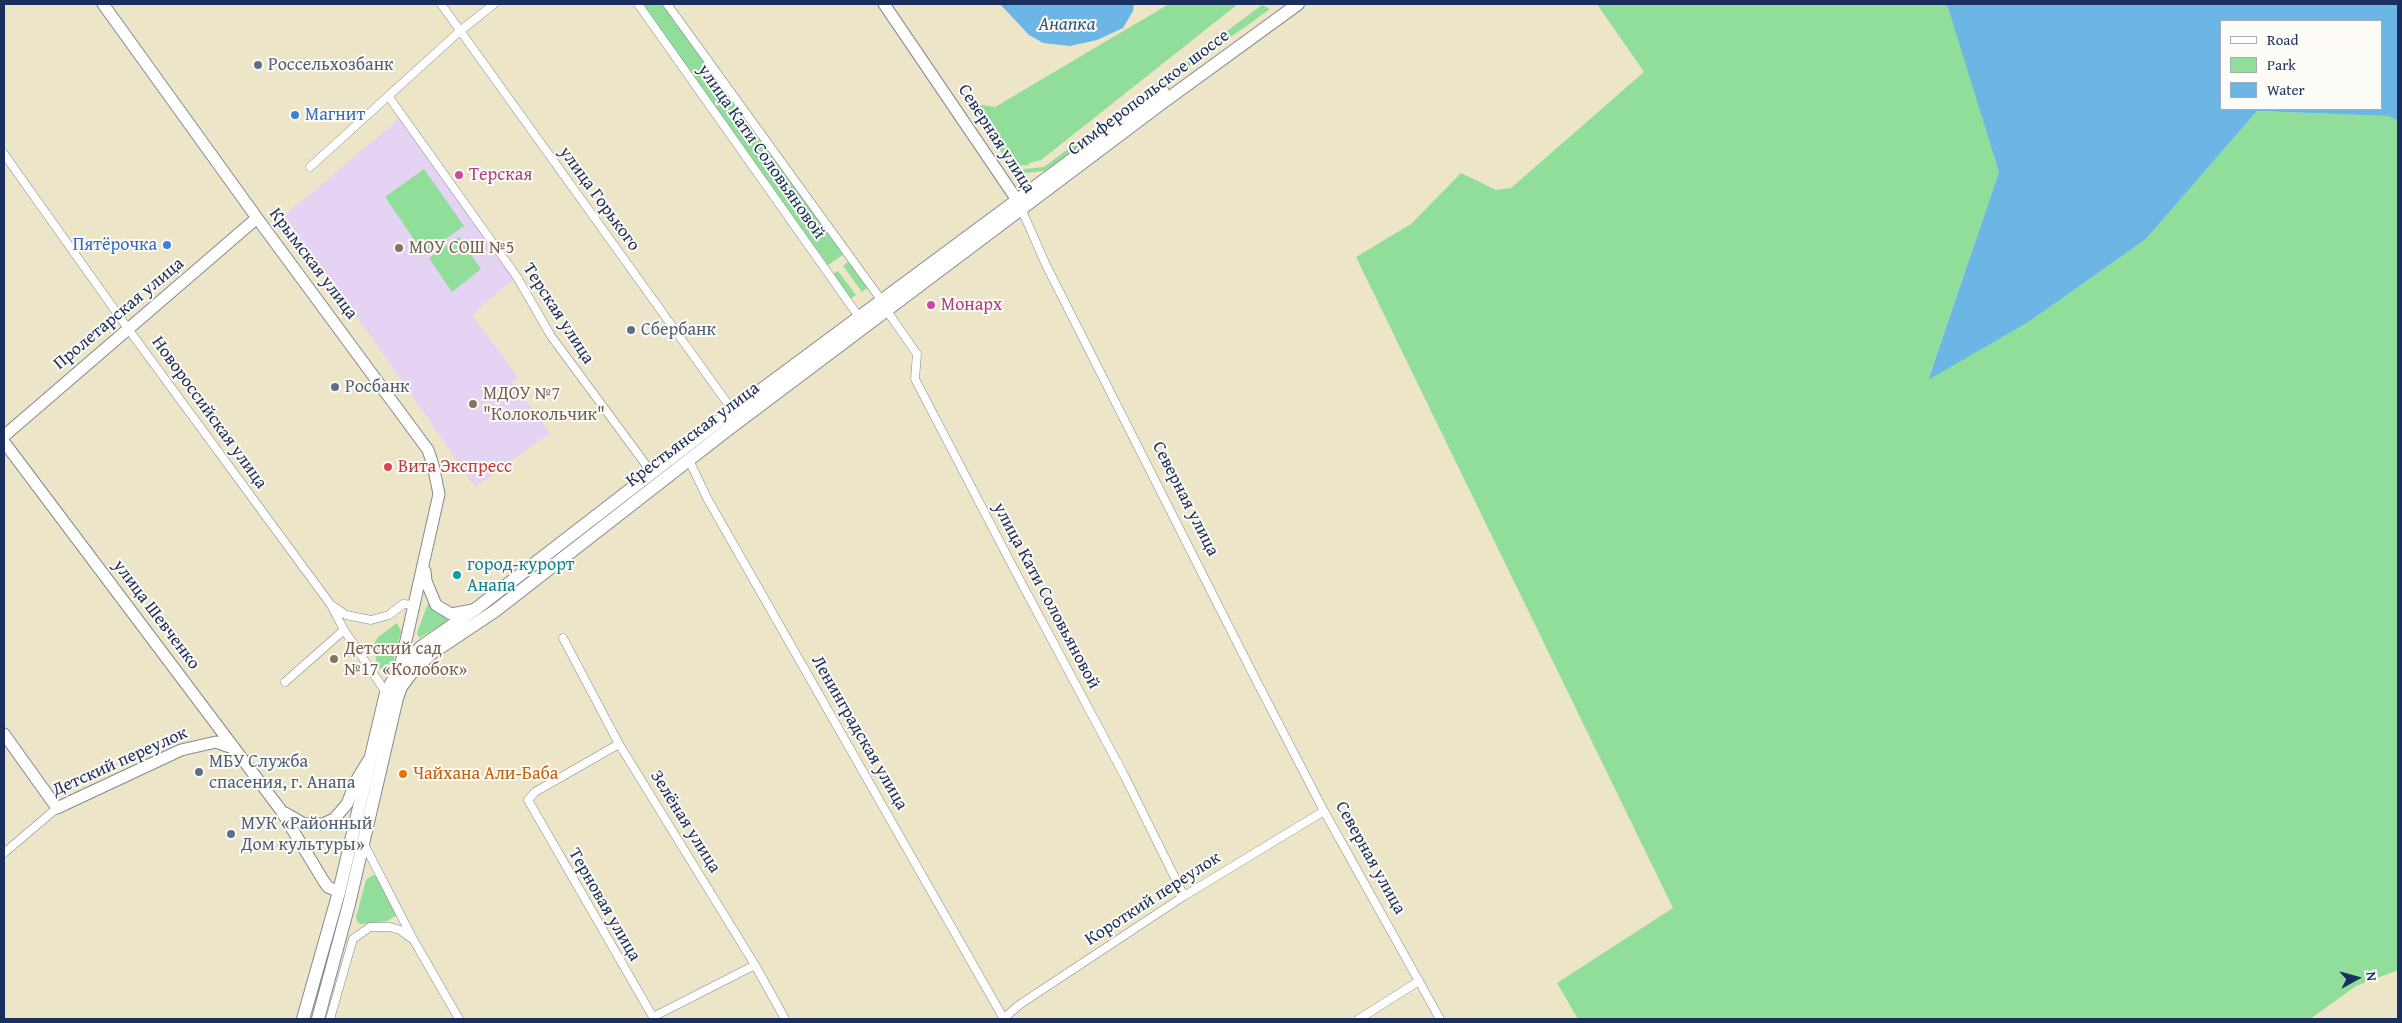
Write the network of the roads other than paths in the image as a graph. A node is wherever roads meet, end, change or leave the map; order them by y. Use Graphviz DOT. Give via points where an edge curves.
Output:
graph roads {
  1 [pos="103,4"];
  2 [pos="441,4"];
  3 [pos="494,4"];
  4 [pos="638,4"];
  5 [pos="667,4"];
  6 [pos="884,4"];
  7 [pos="1283,4"];
  8 [pos="1298,4"];
  9 [pos="460,31"];
  10 [pos="389,97"];
  11 [pos="4,154"];
  12 [pos="310,167"];
  13 [pos="1019,205"];
  14 [pos="257,218"];
  15 [pos="884,306"];
  16 [pos="859,318"];
  17 [pos="129,330"];
  18 [pos="733,411"];
  19 [pos="4,436"];
  20 [pos="4,442"];
  21 [pos="688,460"];
  22 [pos="652,473"];
  23 [pos="425,563"];
  24 [pos="332,605"];
  25 [pos="414,605"];
  26 [pos="478,608"];
  27 [pos="344,630"];
  28 [pos="563,638"];
  29 [pos="400,667"];
  30 [pos="285,682"];
  31 [pos="393,699"];
  32 [pos="4,734"];
  33 [pos="619,744"];
  34 [pos="234,749"];
  35 [pos="370,758"];
  36 [pos="57,808"];
  37 [pos="280,809"];
  38 [pos="1324,811"];
  39 [pos="364,842"];
  40 [pos="4,853"];
  41 [pos="345,893"];
  42 [pos="1184,896"];
  43 [pos="413,939"];
  44 [pos="755,965"];
  45 [pos="1418,981"];
  46 [pos="303,1019"];
  47 [pos="318,1019"];
  48 [pos="330,1019"];
  49 [pos="460,1019"];
  50 [pos="785,1019"];
  51 [pos="1004,1019"];
  52 [pos="1359,1019"];
  53 [pos="1440,1019"];
  1 -- 14 [label="street, Крымская улица"];
  2 -- 9 [label="street, улица Горького"];
  3 -- 9 [label="street"];
  4 -- 16 [label="street, улица Кати Соловьяновой"];
  5 -- 15 [label="street, улица Кати Соловьяновой"];
  6 -- 13 [label="street, Северная улица"];
  7 -- 13 [label="main road, Симферопольское шоссе"];
  8 -- 13 [label="main road, Симферопольское шоссе"];
  9 -- 10 [label="street"];
  9 -- 18 [label="street, улица Горького"];
  10 -- 12 [label="street"];
  10 -- 22 [label="street, Терская улица" via="517,276 551,336"];
  11 -- 17 [label="street, Новороссийская улица"];
  13 -- 15 [label="main road, Крестьянская улица"];
  13 -- 38 [label="street, Северная улица" via="1050,273"];
  14 -- 17 [label="street, Пролетарская улица"];
  14 -- 23 [label="street, Крымская улица" via="428,450 439,494"];
  15 -- 16 [label="main road, Крестьянская улица"];
  15 -- 21 [label="main road, Крестьянская улица"];
  15 -- 42 [label="street, улица Кати Соловьяновой" via="917,354 916,379"];
  16 -- 18 [label="main road, Крестьянская улица"];
  17 -- 19 [label="street, Пролетарская улица"];
  17 -- 24 [label="street, Новороссийская улица"];
  18 -- 22 [label="main road, Крестьянская улица"];
  20 -- 34 [label="street, улица Шевченко"];
  21 -- 31 [label="main road, Крестьянская улица" via="495,611 432,653 412,672"];
  21 -- 51 [label="street, Ленинградская улица"];
  22 -- 26 [label="main road, Крестьянская улица"];
  23 -- 25 [label="street, Крымская улица"];
  23 -- 26 [label="street, Крымская улица" via="426,581 436,606 450,614"];
  24 -- 25 [label="street" via="346,615 370,620 388,615 403,604"];
  24 -- 27 [label="street, Новороссийская улица"];
  25 -- 29 [label="street, Крымская улица"];
  26 -- 29 [label="main road, Крестьянская улица" via="421,647"];
  27 -- 30 [label="street"];
  27 -- 31 [label="street, Новороссийская улица"];
  28 -- 33 [label="street, Зелёная улица"];
  29 -- 31 [label="main road, Крестьянская улица"];
  31 -- 35 [label="main road, Крестьянская улица"];
  31 -- 39 [label="main road, Крестьянская улица"];
  32 -- 36 [label="street"];
  33 -- 44 [label="street, Зелёная улица"];
  33 -- 44 [label="street, Терновая улица" via="535,792 528,800 653,1018"];
  34 -- 36 [label="street, Детский переулок" via="216,742 181,750"];
  34 -- 37 [label="street, улица Шевченко"];
  35 -- 37 [label="street, улица Шевченко" via="347,804 334,819 323,824 304,824"];
  35 -- 41 [label="main road, Крестьянская улица"];
  36 -- 40 [label="street, Детский переулок"];
  37 -- 41 [label="street, улица Шевченко" via="328,887"];
  38 -- 42 [label="street, Короткий переулок"];
  38 -- 45 [label="street, Северная улица"];
  39 -- 41 [label="main road, Крестьянская улица"];
  39 -- 43 [label="street"];
  41 -- 46 [label="main road, Крестьянская улица"];
  41 -- 47 [label="main road, Крестьянская улица"];
  42 -- 51 [label="street, Короткий переулок" via="1019,1005"];
  43 -- 48 [label="street" via="390,927 370,927 358,934 349,946"];
  43 -- 49 [label="street"];
  44 -- 50 [label="street, Зелёная улица"];
  45 -- 52 [label="street"];
  45 -- 53 [label="street, Северная улица"];
}
